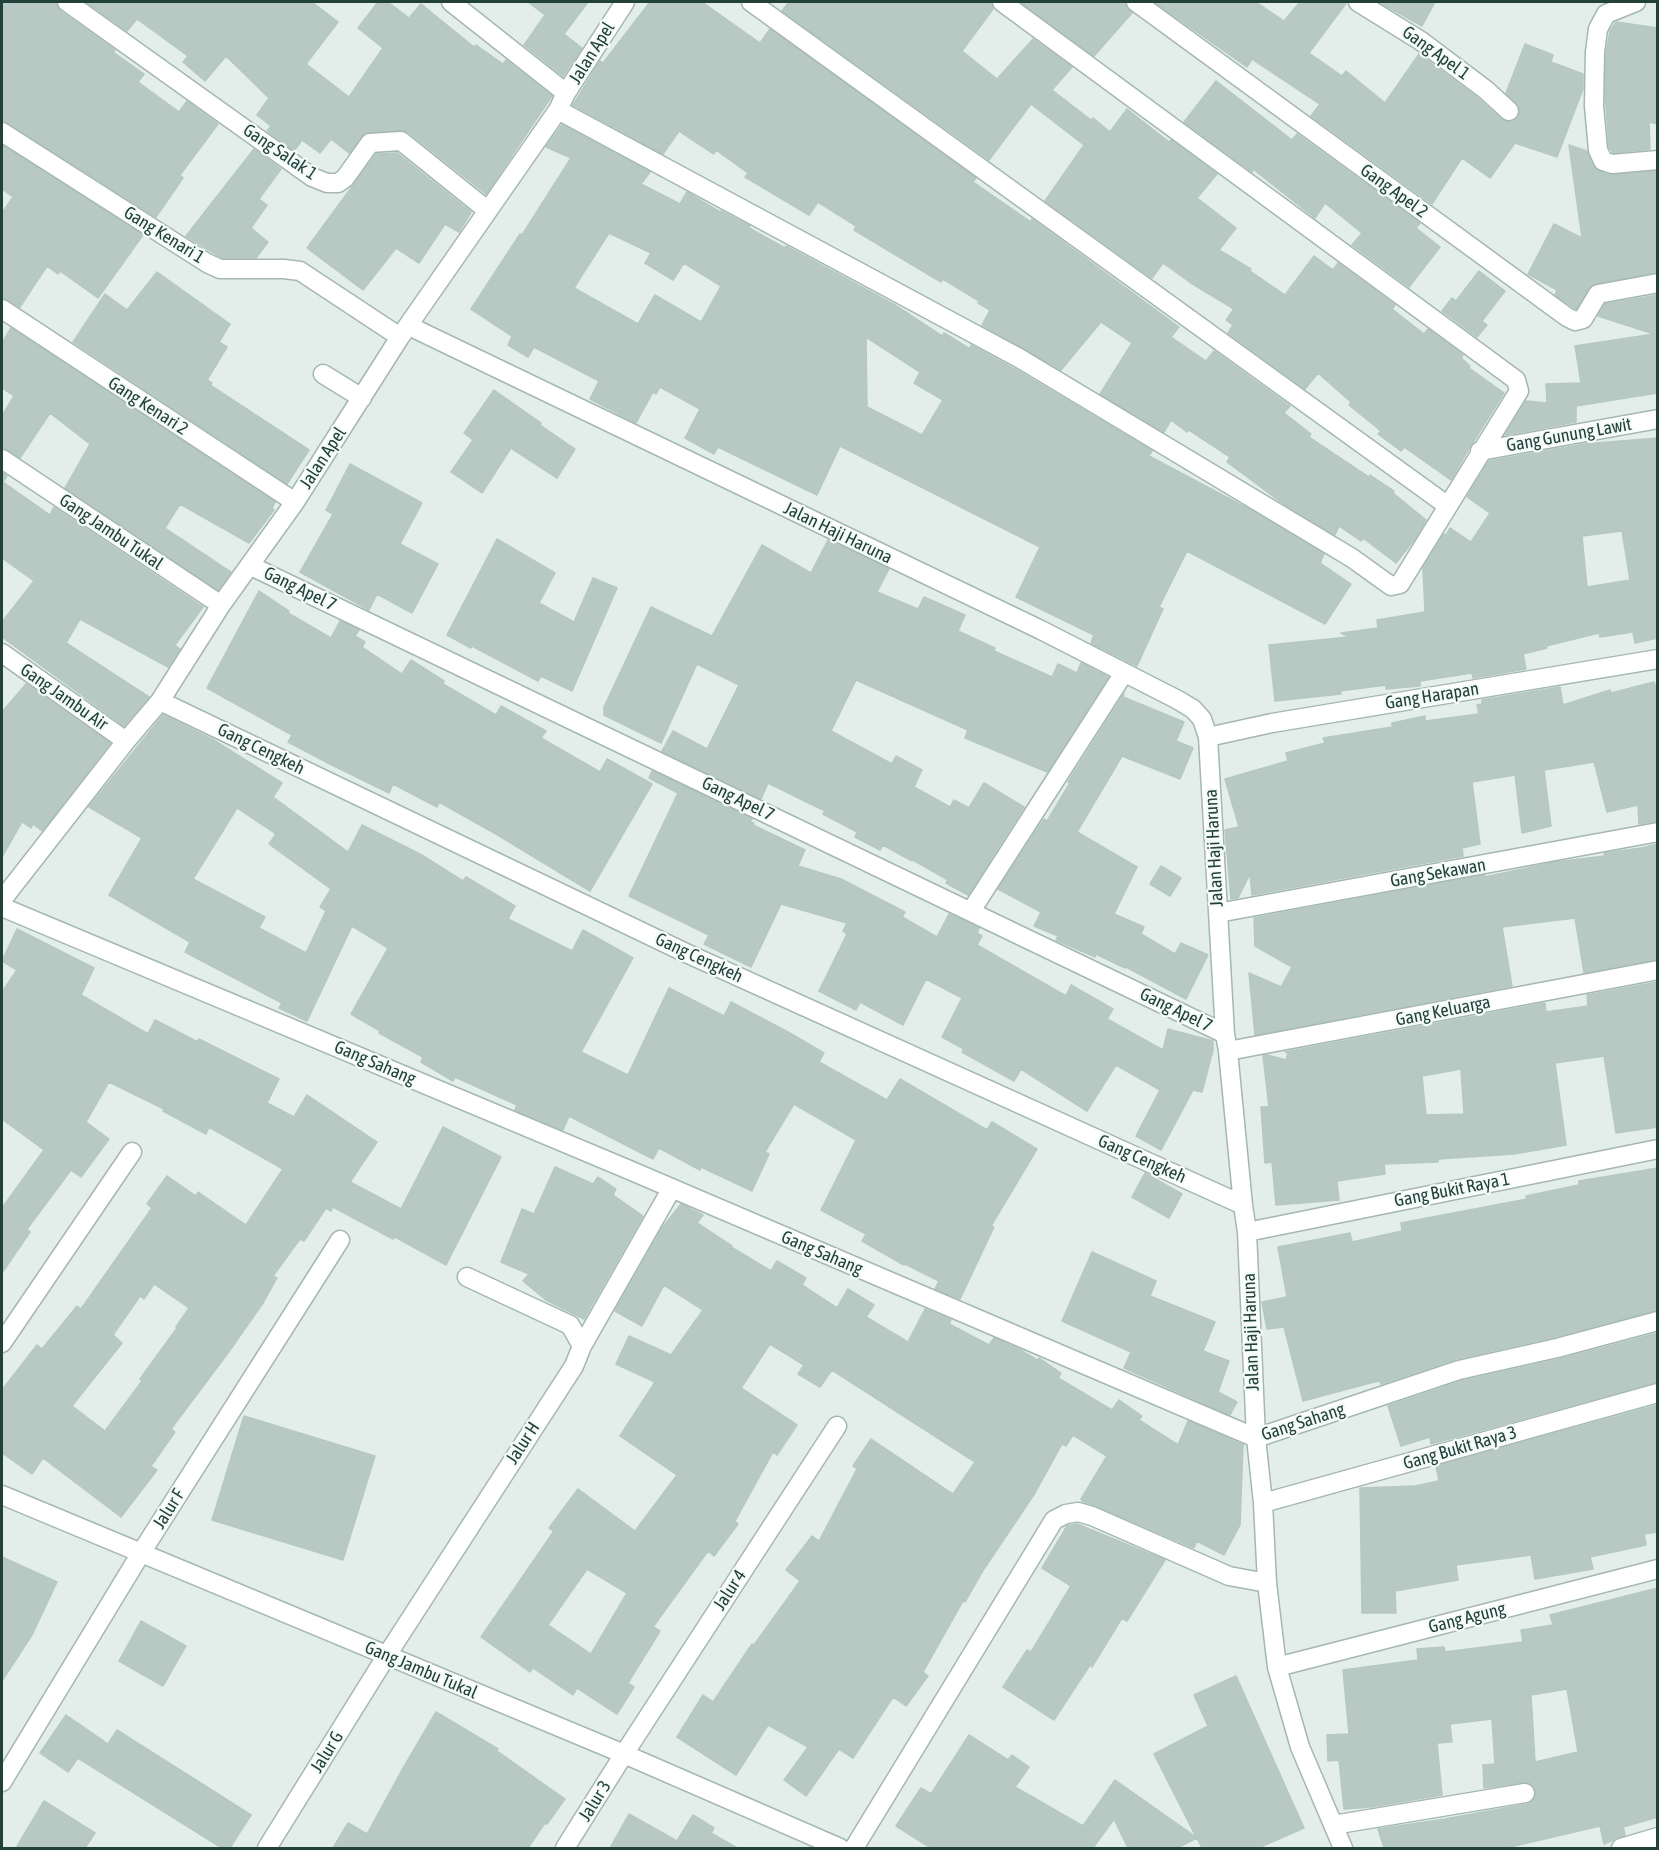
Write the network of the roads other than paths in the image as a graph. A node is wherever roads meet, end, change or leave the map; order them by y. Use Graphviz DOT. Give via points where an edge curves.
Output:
graph roads {
  1 [pos="67,2"];
  2 [pos="451,2"];
  3 [pos="625,2"];
  4 [pos="751,2"];
  5 [pos="1002,2"];
  6 [pos="1136,2"];
  7 [pos="1358,2"];
  8 [pos="1636,2"];
  9 [pos="566,93"];
  10 [pos="558,110"];
  11 [pos="1509,111"];
  12 [pos="2,132"];
  13 [pos="1658,160"];
  14 [pos="487,210"];
  15 [pos="1658,283"];
  16 [pos="2,309"];
  17 [pos="405,332"];
  18 [pos="323,374"];
  19 [pos="362,398"];
  20 [pos="1658,419"];
  21 [pos="1480,451"];
  22 [pos="2,459"];
  23 [pos="295,502"];
  24 [pos="1448,506"];
  25 [pos="251,566"];
  26 [pos="221,605"];
  27 [pos="2,653"];
  28 [pos="1658,659"];
  29 [pos="1124,673"];
  30 [pos="160,701"];
  31 [pos="1208,737"];
  32 [pos="126,741"];
  33 [pos="1658,832"];
  34 [pos="2,900"];
  35 [pos="2,907"];
  36 [pos="971,911"];
  37 [pos="1218,913"];
  38 [pos="1658,970"];
  39 [pos="1226,1042"];
  40 [pos="1658,1149"];
  41 [pos="132,1152"];
  42 [pos="672,1188"];
  43 [pos="1243,1205"];
  44 [pos="1247,1232"];
  45 [pos="340,1240"];
  46 [pos="467,1277"];
  47 [pos="1658,1321"];
  48 [pos="2,1343"];
  49 [pos="582,1346"];
  50 [pos="1658,1394"];
  51 [pos="837,1426"];
  52 [pos="1256,1438"];
  53 [pos="2,1495"];
  54 [pos="1263,1503"];
  55 [pos="141,1553"];
  56 [pos="1658,1569"];
  57 [pos="1267,1583"];
  58 [pos="387,1655"];
  59 [pos="1277,1667"];
  60 [pos="624,1754"];
  61 [pos="2,1782"];
  62 [pos="1525,1793"];
  63 [pos="1333,1825"];
  64 [pos="1658,1837"];
  65 [pos="267,1848"];
  66 [pos="566,1848"];
  67 [pos="840,1848"];
  68 [pos="854,1848"];
  69 [pos="1343,1848"];
  70 [pos="1621,1848"];
  1 -- 14 [label="street, Gang Salak 1" via="312,177 338,183 370,143 401,141"];
  2 -- 9 [label="street"];
  3 -- 9 [label="street, Jalan Apel"];
  4 -- 24 [label="street"];
  5 -- 21 [label="street" via="1516,380 1519,391"];
  6 -- 15 [label="street, Gang Apel 2" via="1567,317 1583,319 1598,294"];
  7 -- 11 [label="street, Gang Apel 1" via="1421,41"];
  8 -- 13 [label="street" via="1606,14 1598,29 1594,84 1598,150 1603,162 1612,164"];
  9 -- 10 [label="street, Jalan Apel"];
  10 -- 14 [label="street, Jalan Apel"];
  10 -- 24 [label="street" via="1019,358 1352,558 1391,586 1404,581"];
  12 -- 17 [label="street, Gang Kenari 1" via="207,263 220,269 300,271"];
  14 -- 17 [label="street, Jalan Apel"];
  16 -- 23 [label="street, Gang Kenari 2"];
  17 -- 19 [label="street, Jalan Apel"];
  17 -- 29 [label="street, Jalan Haji Haruna" via="1030,625"];
  18 -- 19 [label="street"];
  19 -- 23 [label="street, Jalan Apel"];
  20 -- 21 [label="street, Gang Gunung Lawit"];
  21 -- 24 [label="street"];
  22 -- 26 [label="street, Gang Jambu Tukal"];
  23 -- 25 [label="street, Jalan Apel"];
  25 -- 26 [label="street, Jalan Apel"];
  25 -- 36 [label="street, Gang Apel 7"];
  26 -- 30 [label="street, Jalan Apel"];
  27 -- 32 [label="street, Gang Jambu Air"];
  28 -- 31 [label="street, Gang Harapan"];
  29 -- 31 [label="street, Jalan Haji Haruna" via="1193,709 1202,719"];
  29 -- 36 [label="street"];
  30 -- 32 [label="street, Jalan Apel"];
  30 -- 43 [label="street, Gang Cengkeh" via="686,953"];
  31 -- 37 [label="street, Jalan Haji Haruna"];
  32 -- 34 [label="street, Jalan Apel"];
  33 -- 37 [label="street, Gang Sekawan"];
  35 -- 42 [label="street, Gang Sahang"];
  36 -- 39 [label="street, Gang Apel 7"];
  37 -- 39 [label="street, Jalan Haji Haruna"];
  38 -- 39 [label="street, Gang Keluarga"];
  39 -- 43 [label="street, Jalan Haji Haruna"];
  40 -- 44 [label="street, Gang Bukit Raya 1"];
  41 -- 48 [label="street"];
  42 -- 49 [label="street, Jalur H"];
  42 -- 52 [label="street, Gang Sahang"];
  43 -- 44 [label="street, Jalan Haji Haruna"];
  44 -- 52 [label="street, Jalan Haji Haruna"];
  45 -- 55 [label="street, Jalur F"];
  46 -- 49 [label="street" via="570,1325"];
  47 -- 52 [label="street, Gang Sahang" via="1459,1370"];
  49 -- 58 [label="street, Jalur H" via="574,1366"];
  50 -- 54 [label="street, Gang Bukit Raya 3"];
  51 -- 60 [label="street, Jalur 4"];
  52 -- 54 [label="street, Jalan Haji Haruna"];
  53 -- 55 [label="street, Gang Jambu Tukal"];
  54 -- 57 [label="street, Jalan Haji Haruna"];
  55 -- 58 [label="street, Gang Jambu Tukal"];
  55 -- 61 [label="street, Jalur F"];
  56 -- 59 [label="street, Gang Agung"];
  57 -- 59 [label="street, Jalan Haji Haruna"];
  57 -- 68 [label="street" via="1229,1576 1092,1516 1078,1512 1054,1520"];
  58 -- 60 [label="street, Gang Jambu Tukal"];
  58 -- 65 [label="street, Jalur G"];
  59 -- 63 [label="street, Jalan Haji Haruna" via="1300,1747"];
  60 -- 66 [label="street, Jalur 3"];
  60 -- 67 [label="street, Gang Jambu Tukal"];
  62 -- 63 [label="street"];
  63 -- 69 [label="street, Jalan Haji Haruna"];
  64 -- 70 [label="street"];
}
